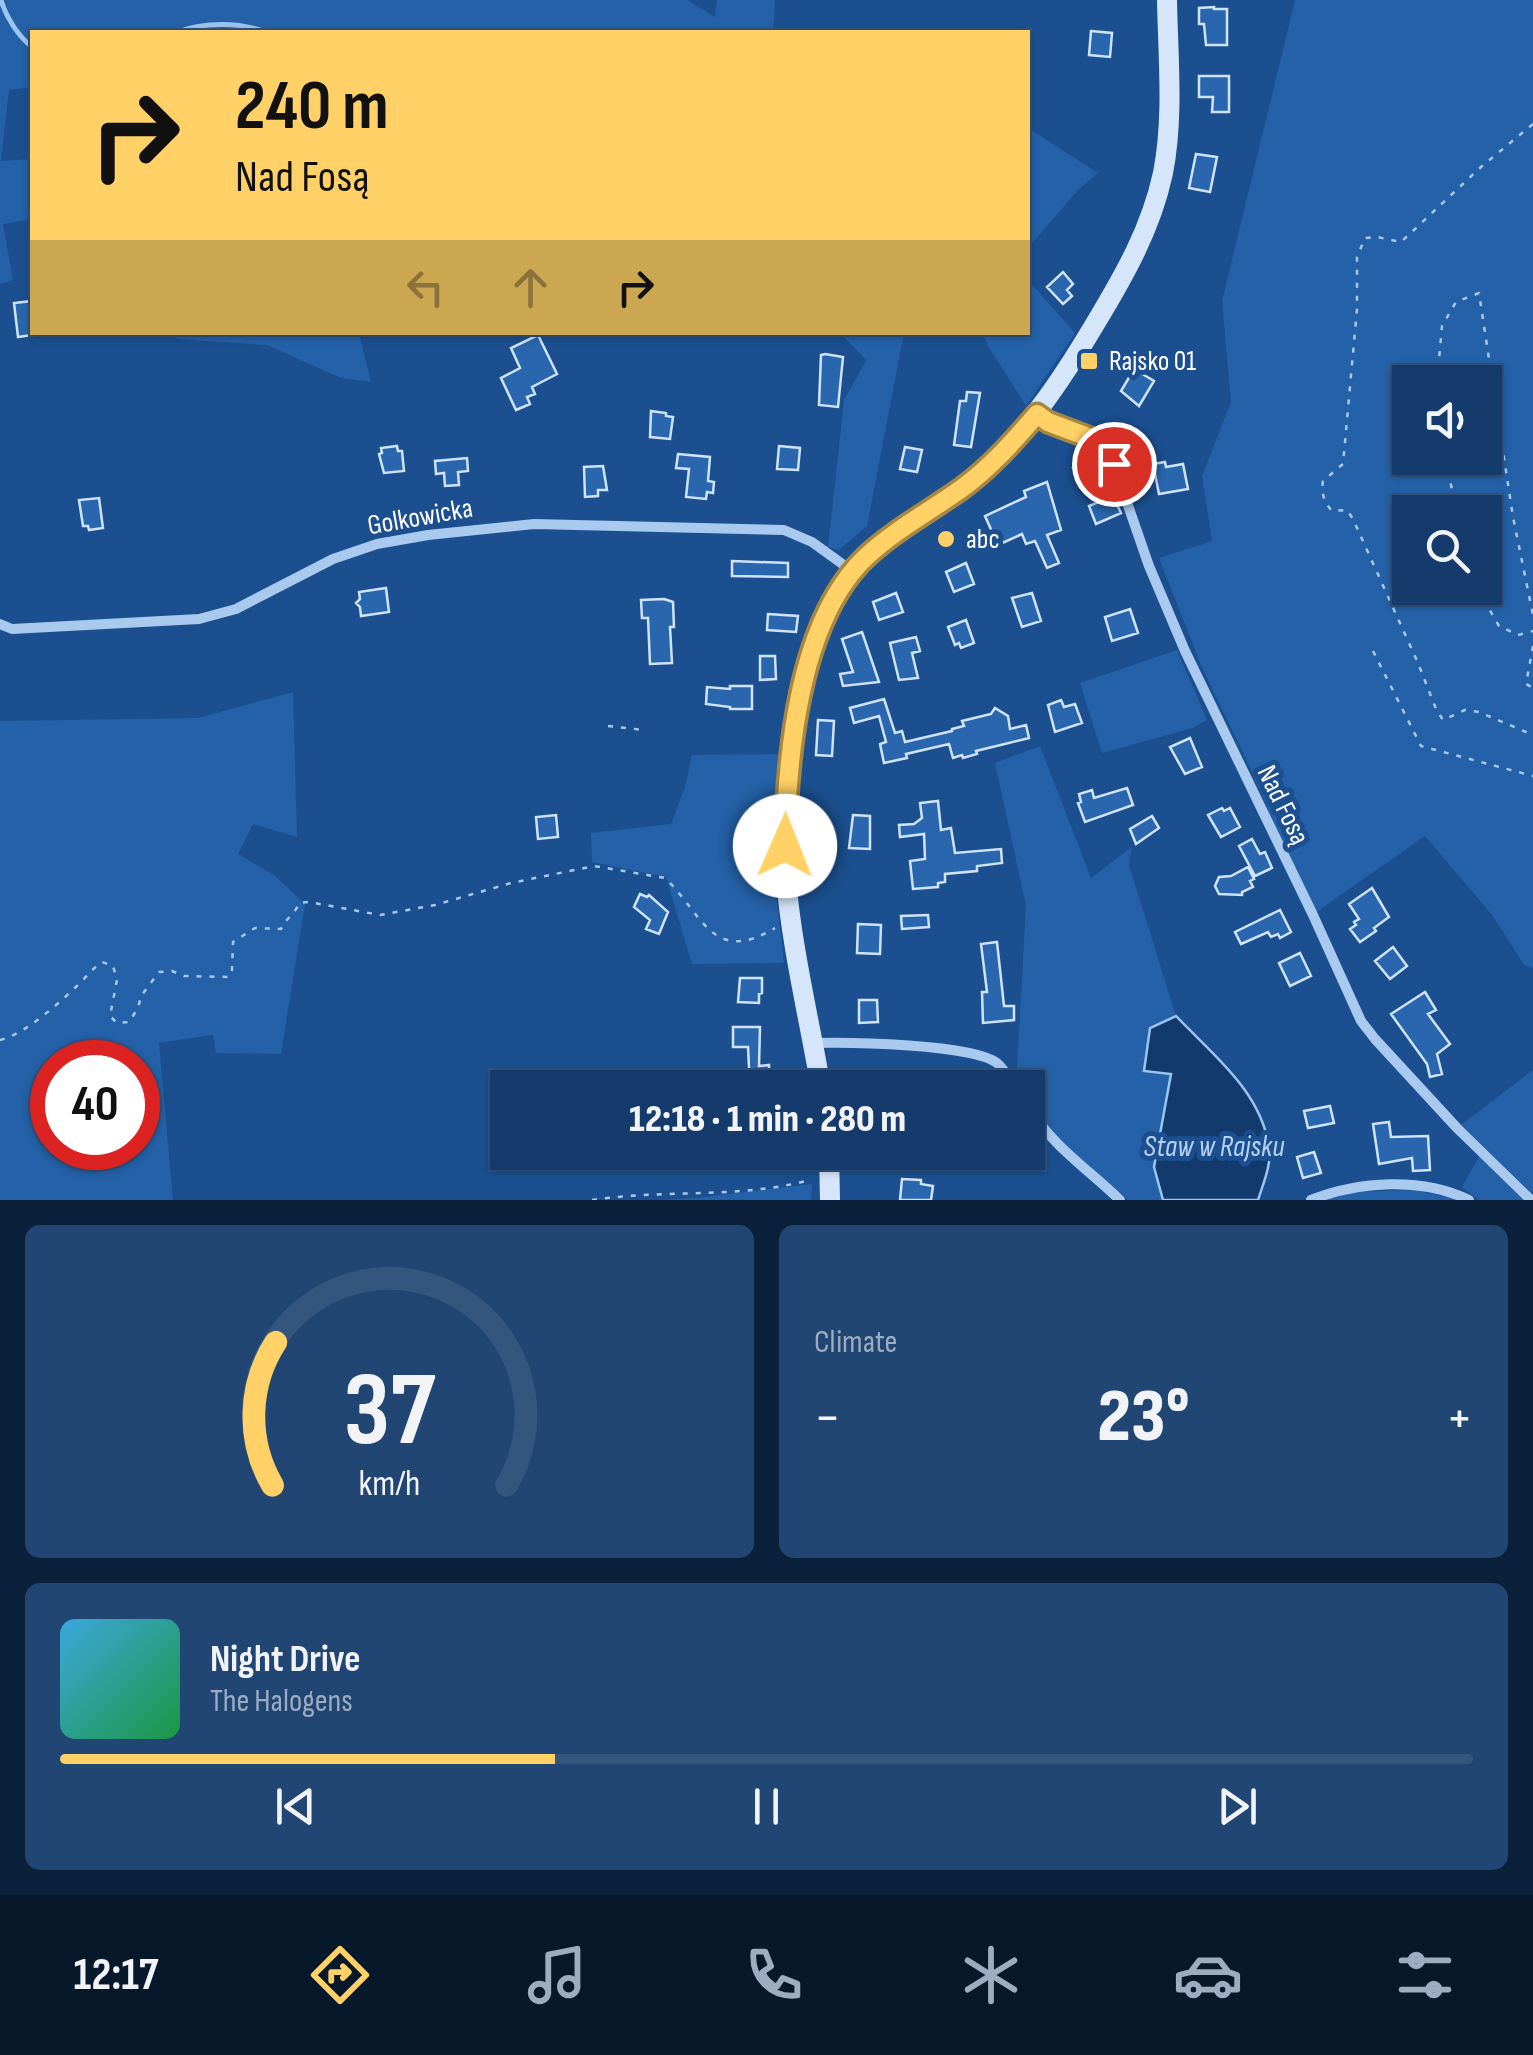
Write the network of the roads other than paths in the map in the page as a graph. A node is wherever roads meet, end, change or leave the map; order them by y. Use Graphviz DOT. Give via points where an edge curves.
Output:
graph roads {
  1 [pos="1168,0"];
  2 [pos="1037,414"];
  3 [pos="852,572"];
  4 [pos="0,624"];
  5 [pos="813,1043"];
  6 [pos="818,1070"];
  7 [pos="1002,1070"];
  8 [pos="1045,1129"];
  9 [pos="830,1170"];
  10 [pos="830,1200"];
  11 [pos="1120,1200"];
  12 [pos="1312,1200"];
  13 [pos="1469,1200"];
  14 [pos="1531,1200"];
  1 -- 2 [label="street" via="1168,136 1155,204 1122,279"];
  2 -- 3 [label="street" via="994,462"];
  2 -- 14 [label="street, Nad Fosą" via="1093,439 1114,464 1185,652 1361,1021"];
  3 -- 4 [label="street, Golkowicka" via="784,530 534,524 376,544 236,610 199,619 12,629"];
  3 -- 5 [label="street" via="823,621 786,784 791,922"];
  5 -- 6 [label="street"];
  5 -- 7 [label="street" via="962,1052"];
  8 -- 11 [label="street"];
  9 -- 10 [label="street"];
  12 -- 13 [label="street" via="1339,1189 1415,1185"];
}
